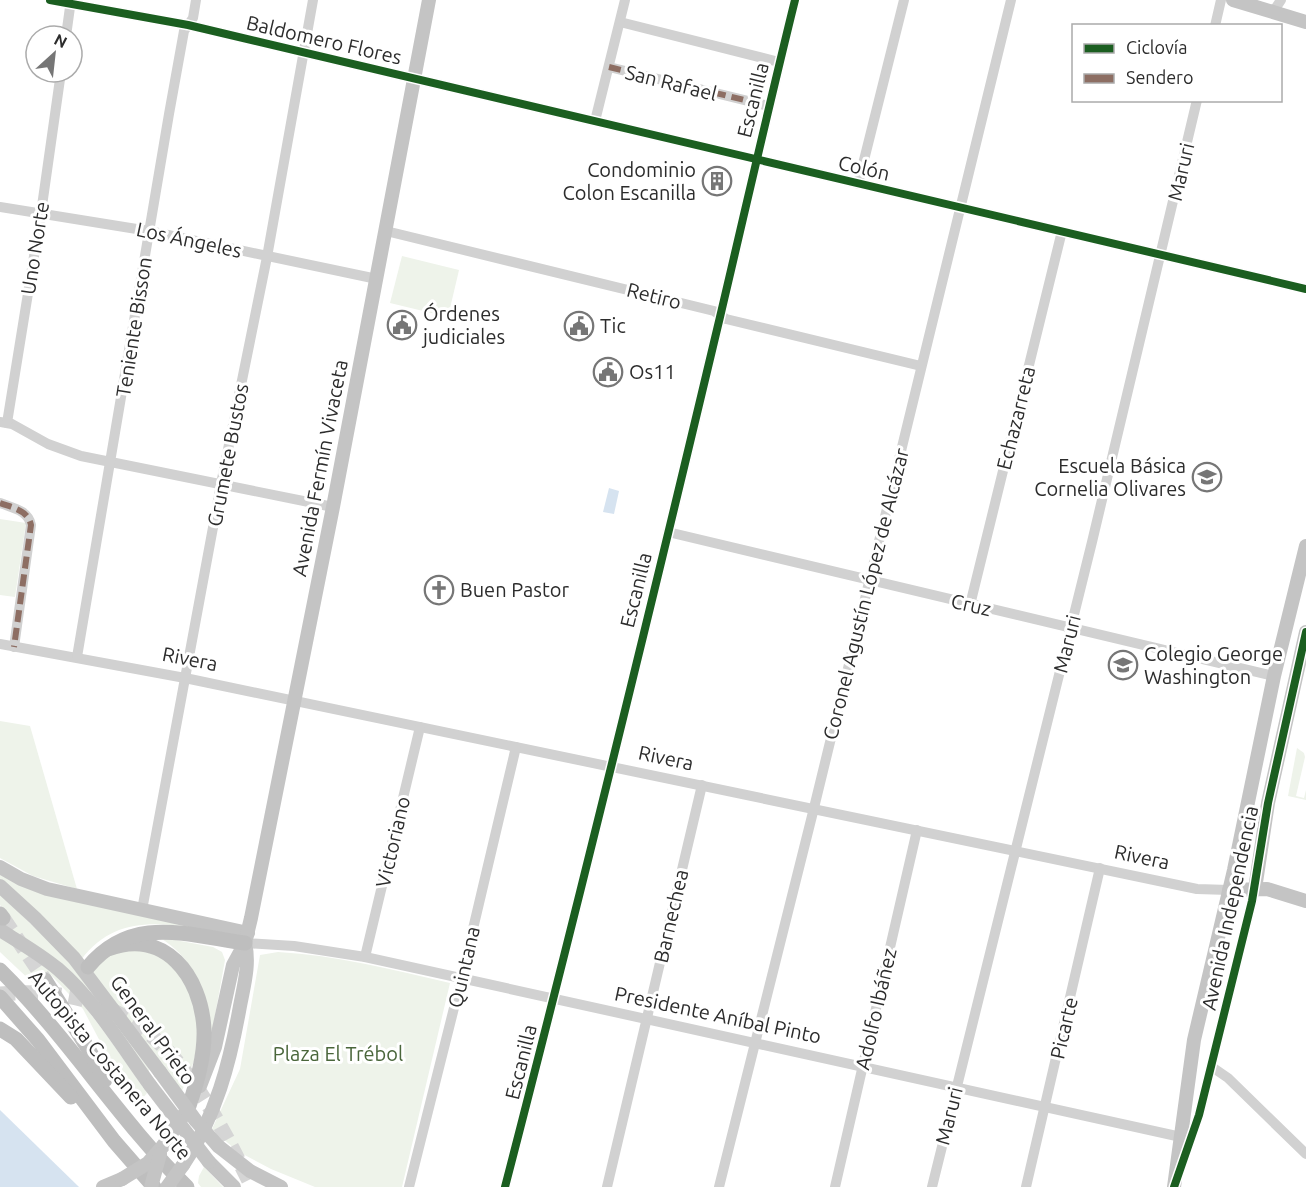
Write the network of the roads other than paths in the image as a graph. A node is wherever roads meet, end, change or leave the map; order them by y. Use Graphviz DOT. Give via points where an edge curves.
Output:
graph roads {
  1 [pos="50,0"];
  2 [pos="196,0"];
  3 [pos="313,0"];
  4 [pos="429,0"];
  5 [pos="626,0"];
  6 [pos="795,0"];
  7 [pos="904,0"];
  8 [pos="1011,0"];
  9 [pos="1221,0"];
  10 [pos="1233,0"];
  11 [pos="1281,0"];
  12 [pos="71,2"];
  13 [pos="1273,12"];
  14 [pos="620,22"];
  15 [pos="1306,22"];
  16 [pos="68,24"];
  17 [pos="1215,24"];
  18 [pos="188,25"];
  19 [pos="303,52"];
  20 [pos="779,62"];
  21 [pos="609,67"];
  22 [pos="415,79"];
  23 [pos="59,84"];
  24 [pos="1197,102"];
  25 [pos="768,106"];
  26 [pos="595,121"];
  27 [pos="756,159"];
  28 [pos="858,184"];
  29 [pos="0,207"];
  30 [pos="960,207"];
  31 [pos="41,213"];
  32 [pos="150,231"];
  33 [pos="386,231"];
  34 [pos="1062,231"];
  35 [pos="1161,255"];
  36 [pos="267,256"];
  37 [pos="377,279"];
  38 [pos="1306,289"];
  39 [pos="721,315"];
  40 [pos="921,366"];
  41 [pos="3,422"];
  42 [pos="111,463"];
  43 [pos="221,486"];
  44 [pos="0,503"];
  45 [pos="333,507"];
  46 [pos="668,532"];
  47 [pos="1306,546"];
  48 [pos="868,580"];
  49 [pos="970,605"];
  50 [pos="1070,629"];
  51 [pos="1306,632"];
  52 [pos="0,644"];
  53 [pos="14,647"];
  54 [pos="77,657"];
  55 [pos="1275,676"];
  56 [pos="185,678"];
  57 [pos="294,700"];
  58 [pos="420,727"];
  59 [pos="516,747"];
  60 [pos="610,766"];
  61 [pos="702,786"];
  62 [pos="814,809"];
  63 [pos="917,830"];
  64 [pos="1015,850"];
  65 [pos="0,867"];
  66 [pos="1100,868"];
  67 [pos="0,886"];
  68 [pos="1255,889"];
  69 [pos="1229,890"];
  70 [pos="1306,901"];
  71 [pos="142,910"];
  72 [pos="1,921"];
  73 [pos="247,938"];
  74 [pos="108,949"];
  75 [pos="365,957"];
  76 [pos="88,968"];
  77 [pos="0,970"];
  78 [pos="461,979"];
  79 [pos="45,980"];
  80 [pos="0,997"];
  81 [pos="554,999"];
  82 [pos="74,1005"];
  83 [pos="647,1019"];
  84 [pos="0,1029"];
  85 [pos="756,1043"];
  86 [pos="89,1050"];
  87 [pos="863,1067"];
  88 [pos="1212,1067"];
  89 [pos="956,1087"];
  90 [pos="189,1106"];
  91 [pos="1045,1107"];
  92 [pos="125,1117"];
  93 [pos="97,1119"];
  94 [pos="1180,1137"];
  95 [pos="164,1144"];
  96 [pos="1306,1154"];
  97 [pos="1175,1182"];
  98 [pos="103,1187"];
  99 [pos="153,1187"];
  100 [pos="167,1187"];
  101 [pos="187,1187"];
  102 [pos="234,1187"];
  103 [pos="281,1187"];
  104 [pos="408,1187"];
  105 [pos="505,1187"];
  106 [pos="607,1187"];
  107 [pos="719,1187"];
  108 [pos="835,1187"];
  109 [pos="932,1187"];
  110 [pos="1026,1187"];
  1 -- 12 [label="street, Baldomero Flores"];
  2 -- 18 [label="street, Teniente Bisson"];
  3 -- 19 [label="street, Grumete Bustos"];
  4 -- 22 [label="main road, Avenida Fermín Vivaceta"];
  5 -- 14 [label="street"];
  6 -- 20 [label="street, Escanilla"];
  7 -- 28 [label="street"];
  8 -- 30 [label="street, Coronel Agustín López de Alcázar"];
  9 -- 17 [label="street"];
  10 -- 13 [label="main road"];
  11 -- 13 [label="street"];
  12 -- 16 [label="street"];
  12 -- 18 [label="street, Baldomero Flores"];
  13 -- 15 [label="main road"];
  14 -- 20 [label="street, Escanilla"];
  14 -- 21 [label="street"];
  18 -- 19 [label="street, Baldomero Flores"];
  18 -- 32 [label="street, Teniente Bisson"];
  19 -- 22 [label="street, Baldomero Flores"];
  19 -- 36 [label="street, Grumete Bustos"];
  20 -- 25 [label="street, Escanilla"];
  21 -- 25 [label="street, San Rafael"];
  21 -- 26 [label="street"];
  22 -- 26 [label="street, Colón"];
  22 -- 33 [label="main road, Avenida Fermín Vivaceta"];
  23 -- 31 [label="street, Uno Norte"];
  24 -- 35 [label="street, Maruri"];
  25 -- 27 [label="street, Escanilla"];
  26 -- 27 [label="street, Colón"];
  27 -- 28 [label="street, Colón"];
  27 -- 39 [label="street, Escanilla"];
  28 -- 30 [label="street, Colón"];
  29 -- 31 [label="street, Los Ángeles"];
  30 -- 34 [label="street, Colón"];
  30 -- 40 [label="street, Coronel Agustín López de Alcázar"];
  31 -- 32 [label="street, Los Ángeles"];
  31 -- 41 [label="street, Uno Norte"];
  32 -- 36 [label="street, Los Ángeles"];
  32 -- 42 [label="street, Teniente Bisson"];
  33 -- 37 [label="main road, Avenida Fermín Vivaceta"];
  33 -- 39 [label="street, Retiro"];
  34 -- 35 [label="street, Colón"];
  34 -- 49 [label="street, Echazarreta"];
  35 -- 38 [label="street, Colón"];
  35 -- 50 [label="street, Maruri"];
  36 -- 37 [label="street, Los Ángeles"];
  36 -- 43 [label="street, Grumete Bustos"];
  37 -- 45 [label="main road, Avenida Fermín Vivaceta"];
  39 -- 40 [label="street, Retiro"];
  39 -- 46 [label="street, Escanilla"];
  40 -- 48 [label="street, Coronel Agustín López de Alcázar"];
  41 -- 42 [label="street" via="58,448"];
  42 -- 43 [label="street"];
  42 -- 54 [label="street, Teniente Bisson"];
  43 -- 45 [label="street"];
  43 -- 56 [label="street, Grumete Bustos"];
  44 -- 53 [label="street" via="25,513 31,525"];
  45 -- 57 [label="main road, Avenida Fermín Vivaceta"];
  46 -- 48 [label="street, Cruz"];
  46 -- 60 [label="street, Escanilla"];
  47 -- 55 [label="main road, Avenida Independencia"];
  48 -- 49 [label="street, Cruz"];
  48 -- 62 [label="street, Coronel Agustín López de Alcázar"];
  49 -- 50 [label="street, Cruz"];
  50 -- 55 [label="street, Cruz"];
  50 -- 64 [label="street, Maruri"];
  51 -- 68 [label="main road, Avenida Independencia" via="1268,803"];
  52 -- 53 [label="street, Rivera"];
  53 -- 54 [label="street, Rivera"];
  54 -- 56 [label="street, Rivera"];
  55 -- 69 [label="main road, Avenida Independencia"];
  56 -- 57 [label="street, Rivera"];
  56 -- 71 [label="street, Grumete Bustos"];
  57 -- 58 [label="street, Rivera"];
  57 -- 73 [label="main road, Avenida Fermín Vivaceta"];
  58 -- 59 [label="street, Rivera"];
  58 -- 75 [label="street, Victoriano"];
  59 -- 60 [label="street, Rivera"];
  59 -- 78 [label="street, Quintana"];
  60 -- 61 [label="street, Rivera"];
  60 -- 81 [label="street, Escanilla"];
  61 -- 62 [label="street, Rivera"];
  61 -- 83 [label="street, Barnechea"];
  62 -- 63 [label="street, Rivera"];
  62 -- 85 [label="street, Coronel Agustín López de Alcázar"];
  63 -- 64 [label="street, Rivera"];
  63 -- 87 [label="street, Adolfo Ibáñez"];
  64 -- 66 [label="street, Rivera"];
  64 -- 89 [label="street, Maruri"];
  65 -- 71 [label="main road, Presidente Aníbal Pinto" via="47,889"];
  66 -- 69 [label="street, Rivera" via="1197,888"];
  66 -- 91 [label="street, Picarte"];
  67 -- 103 [label="main road, General Prieto, bridge" via="74,958 218,1146 250,1171"];
  68 -- 69 [label="main road, Rivera"];
  68 -- 70 [label="main road, Rivera" via="1276,890"];
  68 -- 88 [label="street, Avenida Independencia"];
  69 -- 94 [label="main road, Avenida Independencia" via="1194,1040"];
  71 -- 73 [label="main road, Presidente Aníbal Pinto"];
  72 -- 102 [label="main road, General Prieto, bridge" via="72,982 209,1162"];
  73 -- 74 [label="highway" via="155,931 132,935"];
  73 -- 75 [label="street, Presidente Aníbal Pinto"];
  73 -- 90 [label="main road, Avenida Fermín Vivaceta" via="232,965 211,1059"];
  73 -- 100 [label="main road, Avenida Fermín Vivaceta, bridge" via="248,965 227,1072 208,1119"];
  74 -- 76 [label="highway"];
  74 -- 90 [label="highway" via="147,945 174,958 187,974 204,1030 200,1068"];
  75 -- 78 [label="street, Presidente Aníbal Pinto"];
  77 -- 92 [label="highway, Autopista Costanera Norte"];
  78 -- 81 [label="street, Presidente Aníbal Pinto"];
  78 -- 104 [label="street, Quintana"];
  79 -- 86 [label="highway"];
  80 -- 93 [label="highway, Autopista Costanera Norte"];
  81 -- 83 [label="street, Presidente Aníbal Pinto"];
  81 -- 105 [label="street, Escanilla"];
  82 -- 86 [label="highway" via="77,1024"];
  83 -- 85 [label="street, Presidente Aníbal Pinto"];
  83 -- 106 [label="street, Barnechea"];
  84 -- 93 [label="highway" via="12,1035 66,1093"];
  85 -- 87 [label="street, Presidente Aníbal Pinto"];
  85 -- 107 [label="street, Coronel Agustín López de Alcázar"];
  86 -- 92 [label="highway"];
  87 -- 89 [label="street, Presidente Aníbal Pinto"];
  87 -- 108 [label="street, Adolfo Ibáñez"];
  88 -- 96 [label="street"];
  88 -- 97 [label="street, Avenida Independencia"];
  89 -- 91 [label="street, Presidente Aníbal Pinto"];
  89 -- 109 [label="street, Maruri"];
  90 -- 95 [label="main road, Avenida Fermín Vivaceta"];
  91 -- 94 [label="street, Presidente Aníbal Pinto"];
  91 -- 110 [label="street, Picarte"];
  92 -- 101 [label="highway, Autopista Costanera Norte"];
  93 -- 99 [label="highway, Autopista Costanera Norte"];
  94 -- 97 [label="main road, Avenida Independencia"];
  95 -- 98 [label="main road, bridge" via="148,1163"];
  95 -- 99 [label="main road, bridge"];
}
